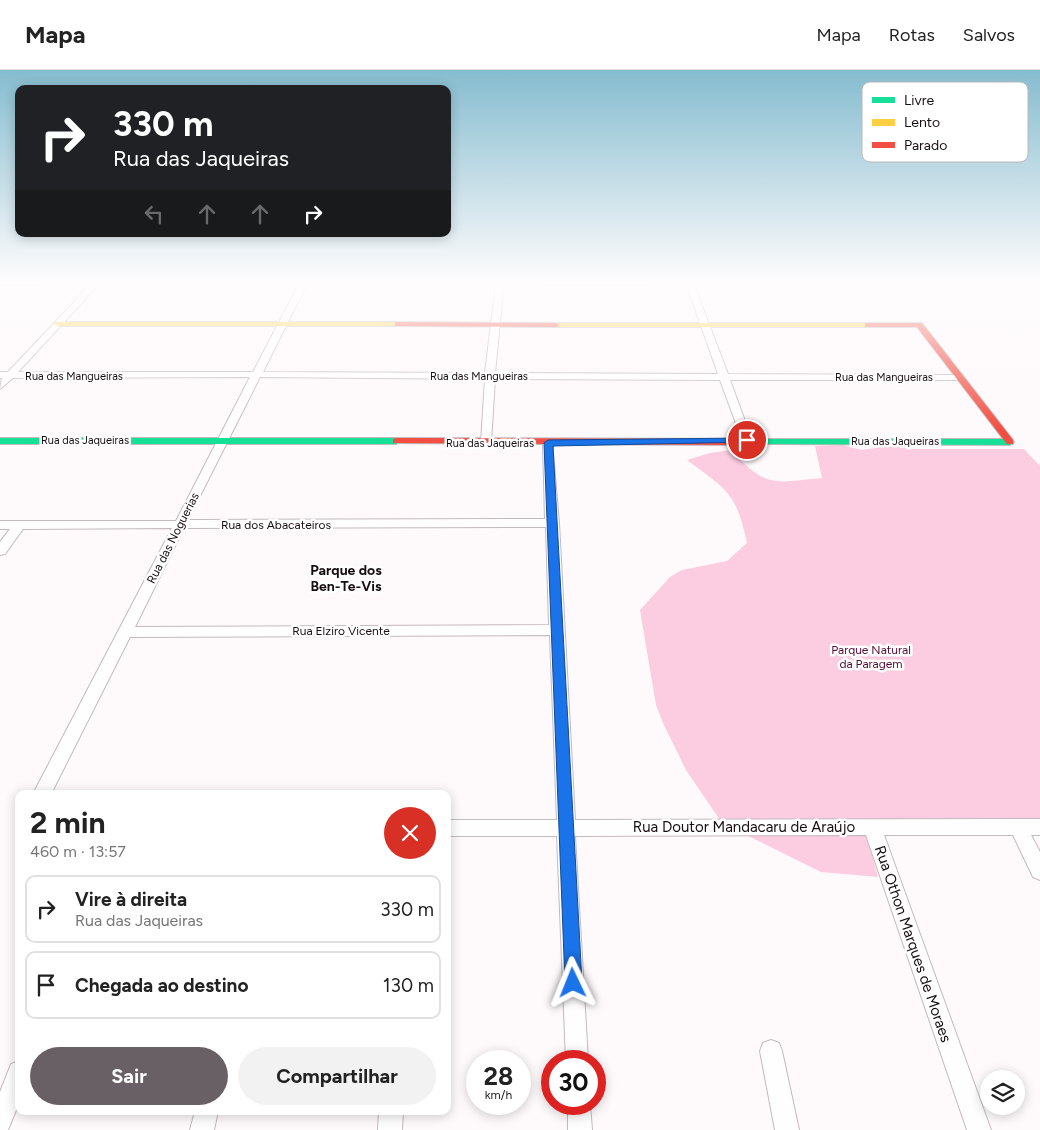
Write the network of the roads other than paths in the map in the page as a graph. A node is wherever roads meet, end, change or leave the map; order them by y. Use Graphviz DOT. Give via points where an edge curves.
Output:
graph roads {
  1 [pos="51,331"];
  2 [pos="278,331"];
  3 [pos="495,331"];
  4 [pos="707,331"];
  5 [pos="923,331"];
  6 [pos="11,375"];
  7 [pos="490,375"];
  8 [pos="0,376"];
  9 [pos="257,376"];
  10 [pos="958,377"];
  11 [pos="724,378"];
  12 [pos="0,386"];
  13 [pos="747,440"];
  14 [pos="0,441"];
  15 [pos="223,441"];
  16 [pos="486,443"];
  17 [pos="548,443"];
  18 [pos="553,523"];
  19 [pos="0,525"];
  20 [pos="19,525"];
  21 [pos="179,526"];
  22 [pos="0,551"];
  23 [pos="557,630"];
  24 [pos="125,632"];
  25 [pos="44,790"];
  26 [pos="872,827"];
  27 [pos="1018,827"];
  28 [pos="1040,827"];
  29 [pos="451,828"];
  30 [pos="566,828"];
  31 [pos="1040,870"];
  32 [pos="576,1050"];
  33 [pos="771,1051"];
  34 [pos="15,1083"];
  35 [pos="206,1115"];
  36 [pos="391,1115"];
  37 [pos="579,1115"];
  38 [pos="0,1122"];
  39 [pos="202,1130"];
  40 [pos="390,1130"];
  41 [pos="580,1130"];
  42 [pos="787,1130"];
  43 [pos="979,1130"];
  1 -- 6 [label="street"];
  2 -- 9 [label="street, Rua das Noguerias"];
  3 -- 7 [label="street"];
  4 -- 11 [label="street"];
  5 -- 10 [label="street"];
  6 -- 8 [label="street, Rua das Mangueiras"];
  6 -- 9 [label="street, Rua das Mangueiras"];
  6 -- 12 [label="street"];
  7 -- 9 [label="street, Rua das Mangueiras"];
  7 -- 11 [label="street, Rua das Mangueiras"];
  7 -- 16 [label="street"];
  9 -- 15 [label="street, Rua das Noguerias"];
  10 -- 11 [label="street, Rua das Mangueiras"];
  10 -- 13 [label="street, Rua das Jaqueiras" via="1010,442"];
  11 -- 13 [label="street"];
  13 -- 17 [label="street, Rua das Jaqueiras"];
  14 -- 15 [label="street, Rua das Jaqueiras"];
  15 -- 16 [label="street, Rua das Jaqueiras"];
  15 -- 21 [label="street, Rua das Noguerias"];
  16 -- 17 [label="street, Rua das Jaqueiras"];
  17 -- 18 [label="street"];
  18 -- 21 [label="street, Rua dos Abacateiros"];
  18 -- 23 [label="street"];
  19 -- 20 [label="street, Rua dos Abacateiros"];
  20 -- 21 [label="street, Rua dos Abacateiros"];
  20 -- 22 [label="street"];
  21 -- 24 [label="street, Rua das Noguerias"];
  23 -- 24 [label="street, Rua Elziro Vicente"];
  23 -- 30 [label="street"];
  24 -- 25 [label="street, Rua das Noguerias"];
  26 -- 27 [label="street, Rua Doutor Mandacaru de Araújo"];
  26 -- 30 [label="street, Rua Doutor Mandacaru de Araújo"];
  26 -- 43 [label="street, Rua Othon Marques de Moraes"];
  27 -- 28 [label="street, Rua Doutor Mandacaru de Araújo"];
  27 -- 31 [label="street"];
  29 -- 30 [label="street, Rua Doutor Mandacaru de Araújo"];
  30 -- 32 [label="street"];
  33 -- 42 [label="street"];
  34 -- 38 [label="street"];
  35 -- 39 [label="street"];
  36 -- 40 [label="street"];
  37 -- 41 [label="street"];
}
